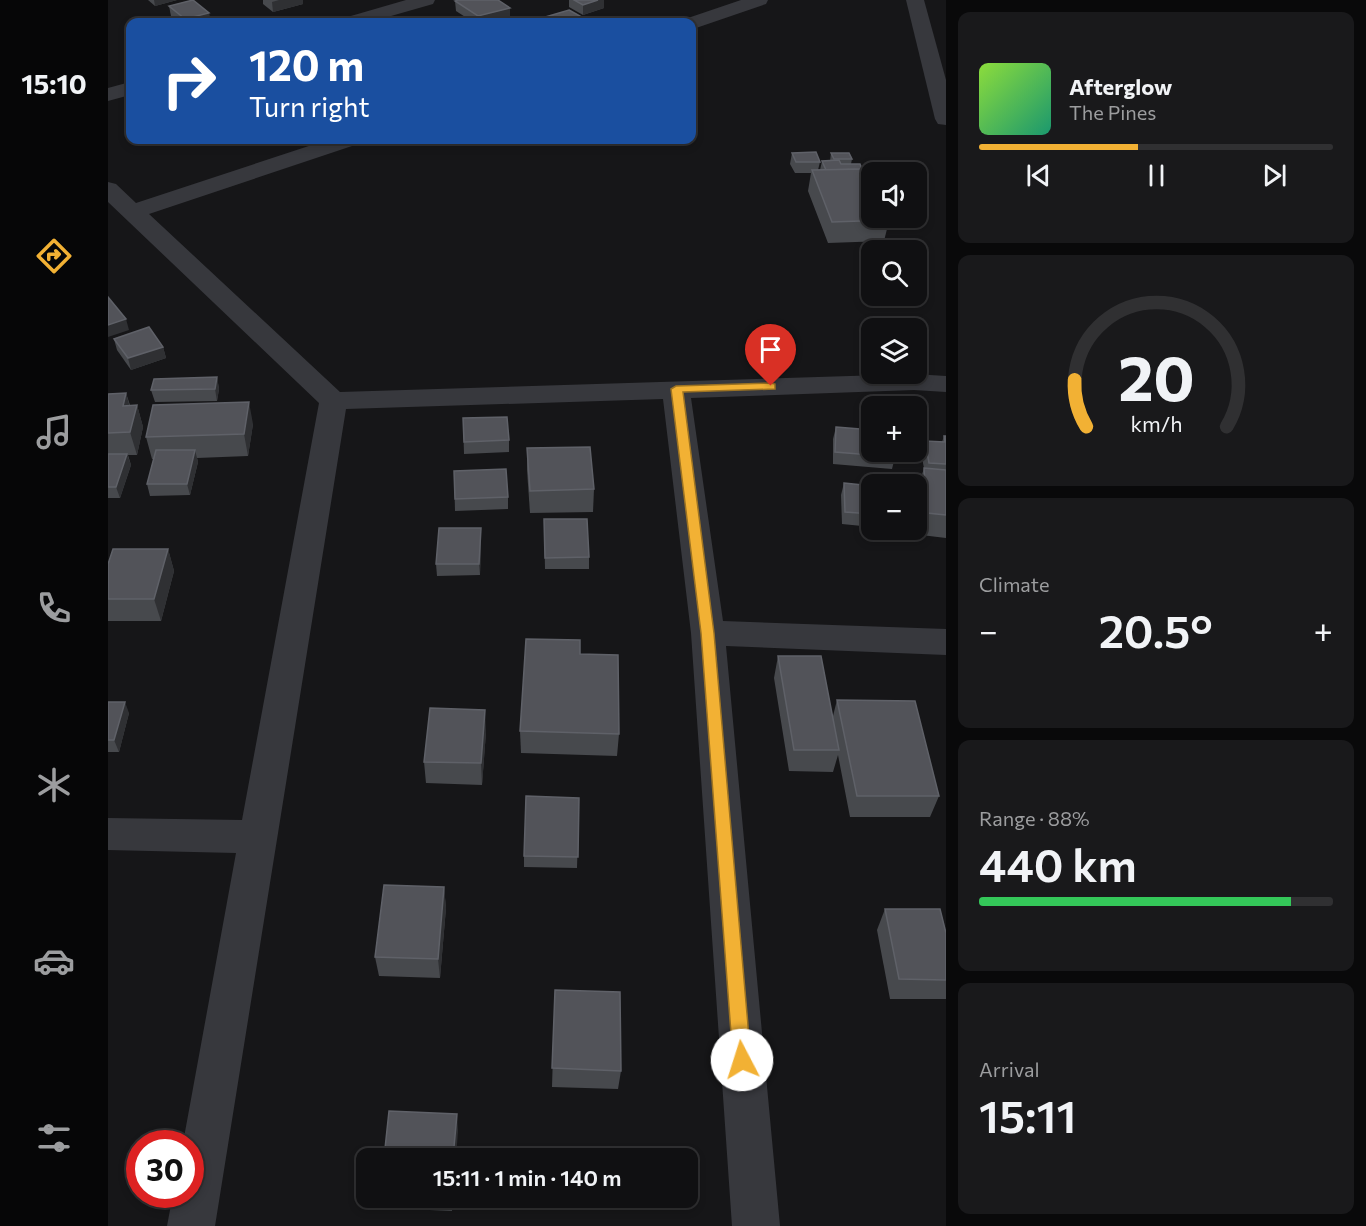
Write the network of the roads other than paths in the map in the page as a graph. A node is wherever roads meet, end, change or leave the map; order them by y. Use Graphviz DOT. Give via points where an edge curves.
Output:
graph roads {
  1 [pos="426,0"];
  2 [pos="759,0"];
  3 [pos="915,0"];
  4 [pos="365,18"];
  5 [pos="696,22"];
  6 [pos="126,89"];
  7 [pos="108,95"];
  8 [pos="946,119"];
  9 [pos="335,144"];
  10 [pos="108,189"];
  11 [pos="132,212"];
  12 [pos="946,384"];
  13 [pos="676,389"];
  14 [pos="333,401"];
  15 [pos="708,633"];
  16 [pos="946,642"];
  17 [pos="108,834"];
  18 [pos="257,837"];
  19 [pos="191,1226"];
  20 [pos="756,1226"];
  1 -- 4 [label="street"];
  2 -- 5 [label="street"];
  3 -- 8 [label="street"];
  6 -- 7 [label="street"];
  9 -- 11 [label="street"];
  10 -- 11 [label="street"];
  11 -- 14 [label="street"];
  12 -- 13 [label="street"];
  13 -- 14 [label="street"];
  13 -- 15 [label="street"];
  14 -- 18 [label="street"];
  15 -- 16 [label="street"];
  15 -- 20 [label="street"];
  17 -- 18 [label="street"];
  18 -- 19 [label="street"];
}
